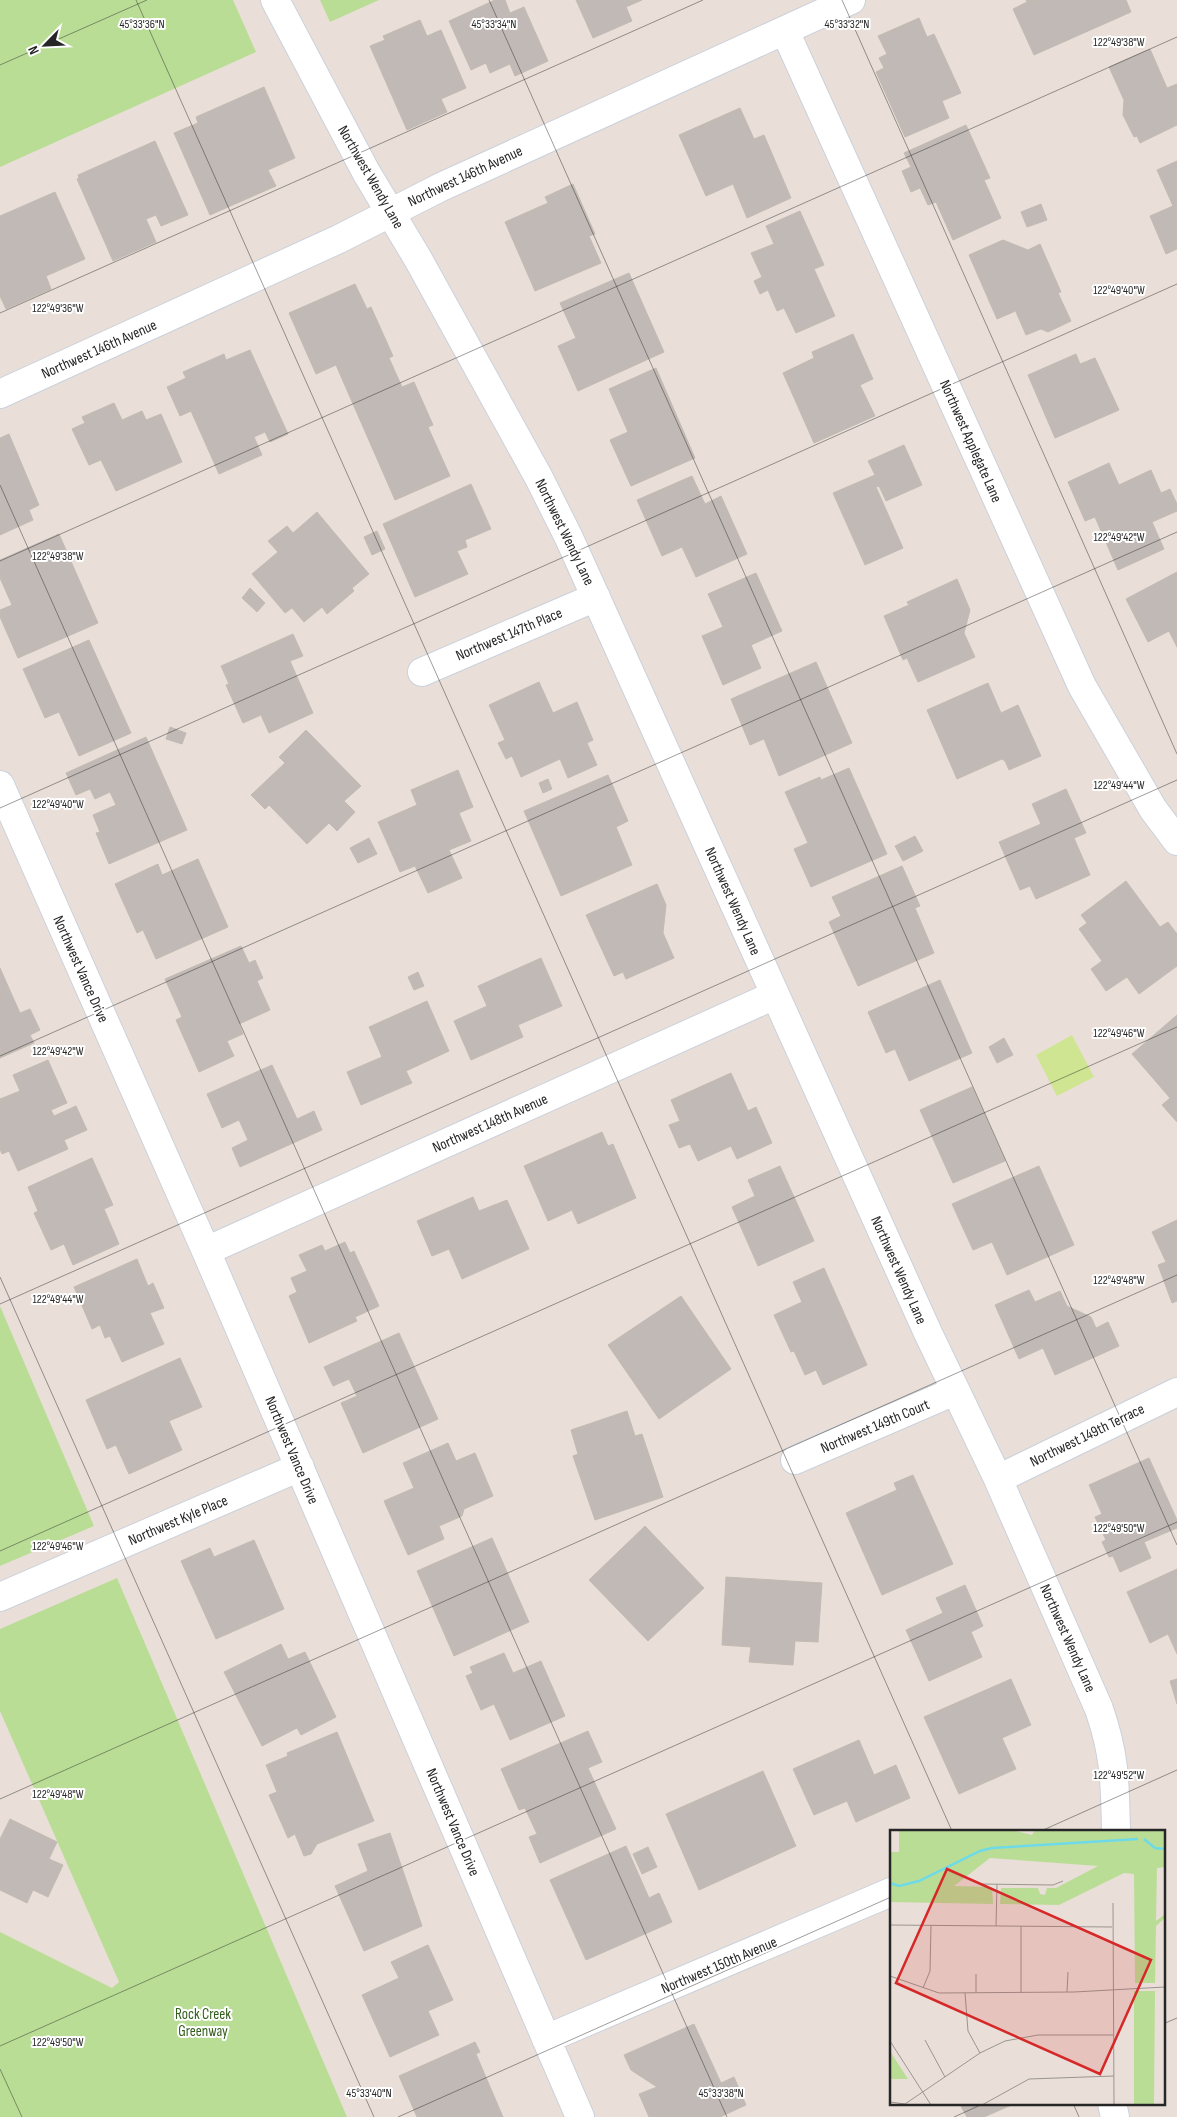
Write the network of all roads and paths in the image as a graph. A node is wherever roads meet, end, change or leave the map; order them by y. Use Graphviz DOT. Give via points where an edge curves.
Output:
graph roads {
  1 [pos="275,0"];
  2 [pos="851,0"];
  3 [pos="785,31"];
  4 [pos="391,212"];
  5 [pos="0,394"];
  6 [pos="596,597"];
  7 [pos="422,672"];
  8 [pos="0,785"];
  9 [pos="1177,840"];
  10 [pos="775,995"];
  11 [pos="206,1251"];
  12 [pos="955,1391"];
  13 [pos="1177,1392"];
  14 [pos="795,1460"];
  15 [pos="300,1467"];
  16 [pos="998,1479"];
  17 [pos="0,1596"];
  18 [pos="1116,1830"];
  19 [pos="890,1892"];
  20 [pos="546,2039"];
  21 [pos="1112,2104"];
  22 [pos="580,2117"];
  23 [pos="1115,2117"];
  1 -- 4 [label="street, Northwest Wendy Lane" via="366,172"];
  2 -- 3 [label="street, Northwest 146th Avenue"];
  3 -- 4 [label="street, Northwest 146th Avenue"];
  3 -- 9 [label="street, Northwest Applegate Lane" via="1082,686 1153,809"];
  4 -- 5 [label="street, Northwest 146th Avenue"];
  4 -- 6 [label="street, Northwest Wendy Lane" via="539,478"];
  6 -- 7 [label="street, Northwest 147th Place"];
  6 -- 10 [label="street, Northwest Wendy Lane"];
  8 -- 11 [label="street, Northwest Vance Drive"];
  10 -- 11 [label="street, Northwest 148th Avenue"];
  10 -- 12 [label="street, Northwest Wendy Lane"];
  11 -- 15 [label="street, Northwest Vance Drive"];
  12 -- 14 [label="street, Northwest 149th Court"];
  12 -- 16 [label="street, Northwest Wendy Lane"];
  13 -- 16 [label="street, Northwest 149th Terrace"];
  15 -- 17 [label="street, Northwest Kyle Place"];
  15 -- 20 [label="street, Northwest Vance Drive"];
  16 -- 18 [label="street, Northwest Wendy Lane" via="1110,1741 1115,1774"];
  19 -- 20 [label="street, Northwest 150th Avenue"];
  20 -- 22 [label="street, Northwest Vance Drive"];
  21 -- 23 [label="street"];
}
